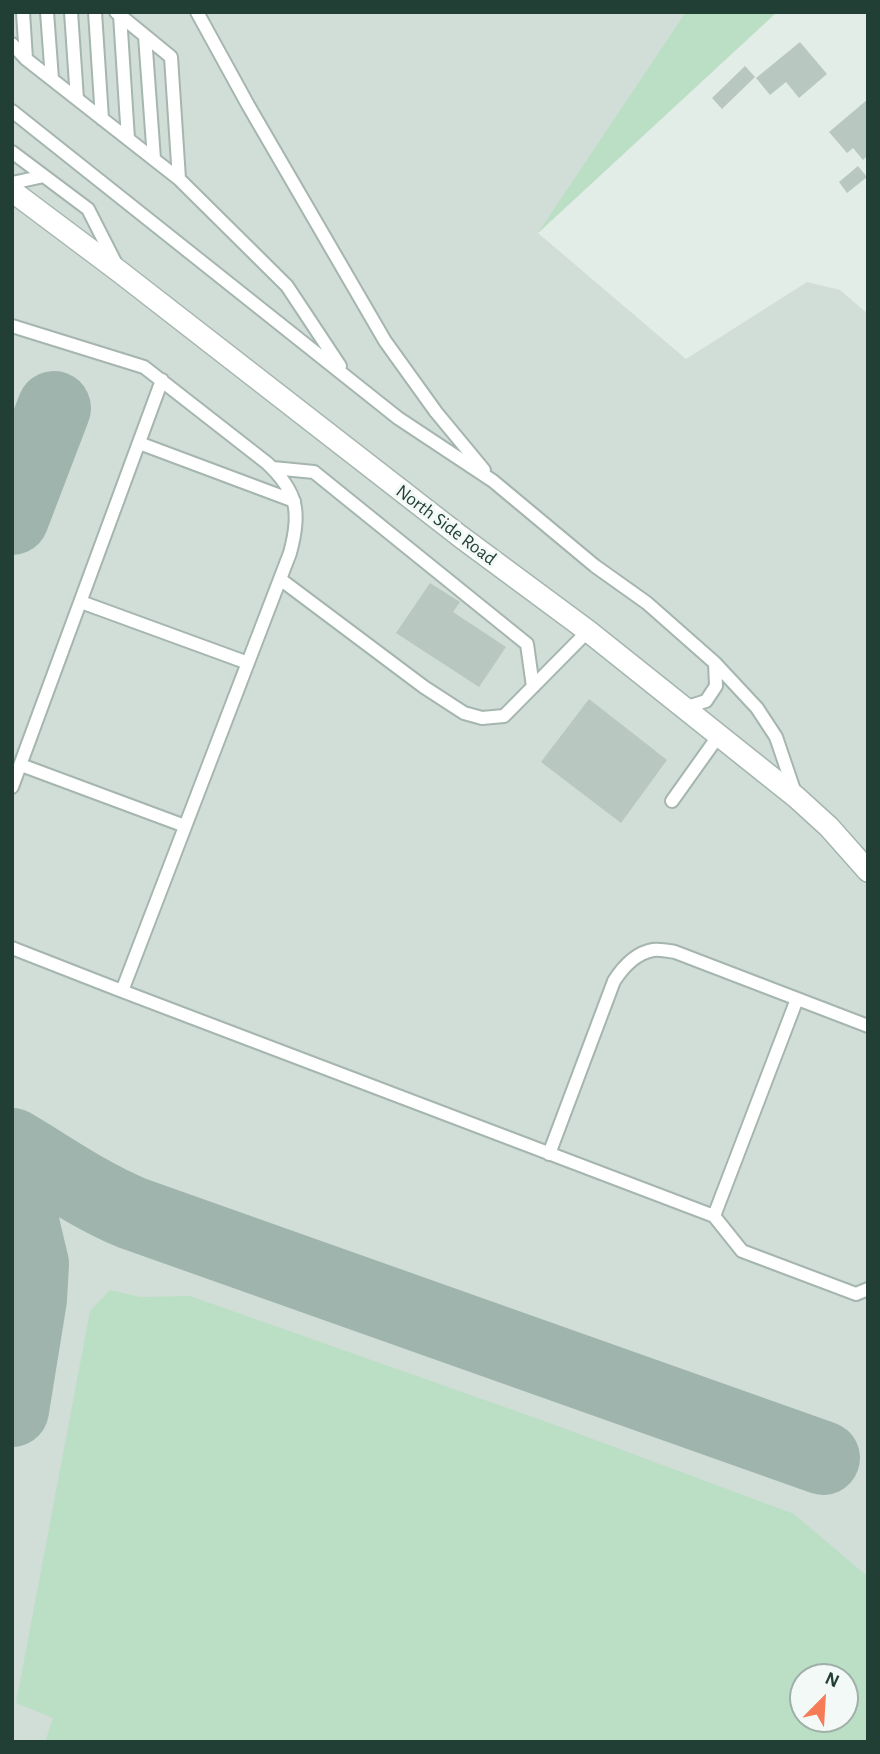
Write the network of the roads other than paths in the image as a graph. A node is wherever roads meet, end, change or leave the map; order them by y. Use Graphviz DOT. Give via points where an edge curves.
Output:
graph roads {
  1 [pos="23,12"];
  2 [pos="47,12"];
  3 [pos="71,12"];
  4 [pos="96,12"];
  5 [pos="197,12"];
  6 [pos="118,14"];
  7 [pos="145,36"];
  8 [pos="12,44"];
  9 [pos="26,59"];
  10 [pos="52,79"];
  11 [pos="77,99"];
  12 [pos="12,111"];
  13 [pos="103,119"];
  14 [pos="128,139"];
  15 [pos="12,152"];
  16 [pos="154,159"];
  17 [pos="44,176"];
  18 [pos="179,179"];
  19 [pos="12,183"];
  20 [pos="12,191"];
  21 [pos="120,272"];
  22 [pos="12,326"];
  23 [pos="348,378"];
  24 [pos="162,380"];
  25 [pos="139,443"];
  26 [pos="273,468"];
  27 [pos="493,481"];
  28 [pos="294,501"];
  29 [pos="280,579"];
  30 [pos="80,601"];
  31 [pos="588,631"];
  32 [pos="248,663"];
  33 [pos="715,663"];
  34 [pos="533,687"];
  35 [pos="684,708"];
  36 [pos="719,735"];
  37 [pos="20,765"];
  38 [pos="12,787"];
  39 [pos="796,797"];
  40 [pos="672,801"];
  41 [pos="185,826"];
  42 [pos="868,871"];
  43 [pos="12,948"];
  44 [pos="122,991"];
  45 [pos="797,999"];
  46 [pos="868,1026"];
  47 [pos="549,1154"];
  48 [pos="714,1216"];
  49 [pos="868,1289"];
  1 -- 9 [label="lane"];
  2 -- 10 [label="lane"];
  3 -- 11 [label="lane"];
  4 -- 13 [label="lane"];
  5 -- 27 [label="lane" via="385,341"];
  6 -- 7 [label="lane"];
  6 -- 14 [label="lane"];
  7 -- 16 [label="lane"];
  7 -- 18 [label="lane" via="171,57"];
  8 -- 9 [label="lane"];
  9 -- 10 [label="lane"];
  10 -- 11 [label="lane"];
  11 -- 13 [label="lane"];
  12 -- 23 [label="lane"];
  13 -- 14 [label="lane"];
  14 -- 16 [label="lane"];
  15 -- 17 [label="lane"];
  16 -- 18 [label="lane"];
  17 -- 19 [label="lane"];
  17 -- 21 [label="lane" via="88,209"];
  18 -- 23 [label="lane" via="287,286"];
  20 -- 21 [label="street, North Side Road"];
  21 -- 31 [label="street, North Side Road"];
  22 -- 24 [label="lane" via="144,368"];
  23 -- 27 [label="lane" via="398,418"];
  24 -- 25 [label="lane"];
  24 -- 26 [label="lane"];
  25 -- 28 [label="lane"];
  25 -- 30 [label="lane"];
  26 -- 28 [label="lane" via="288,485"];
  26 -- 34 [label="lane" via="314,472 527,644"];
  27 -- 33 [label="lane"];
  28 -- 29 [label="lane" via="296,534"];
  29 -- 32 [label="lane"];
  29 -- 34 [label="lane" via="464,713 482,718 504,716"];
  30 -- 32 [label="lane"];
  30 -- 37 [label="lane"];
  31 -- 34 [label="lane"];
  31 -- 35 [label="street, North Side Road"];
  32 -- 41 [label="lane"];
  33 -- 35 [label="lane" via="716,686 706,701"];
  33 -- 39 [label="lane" via="757,708 776,737"];
  35 -- 36 [label="street, North Side Road"];
  36 -- 39 [label="street, North Side Road"];
  36 -- 40 [label="lane"];
  37 -- 38 [label="lane"];
  37 -- 41 [label="lane"];
  39 -- 42 [label="street, North Side Road"];
  41 -- 44 [label="lane"];
  43 -- 44 [label="lane"];
  44 -- 47 [label="lane"];
  45 -- 46 [label="lane"];
  45 -- 47 [label="lane" via="675,952 654,949 637,957 614,981"];
  45 -- 48 [label="lane"];
  47 -- 48 [label="lane"];
  48 -- 49 [label="lane" via="741,1251 856,1294"];
}
